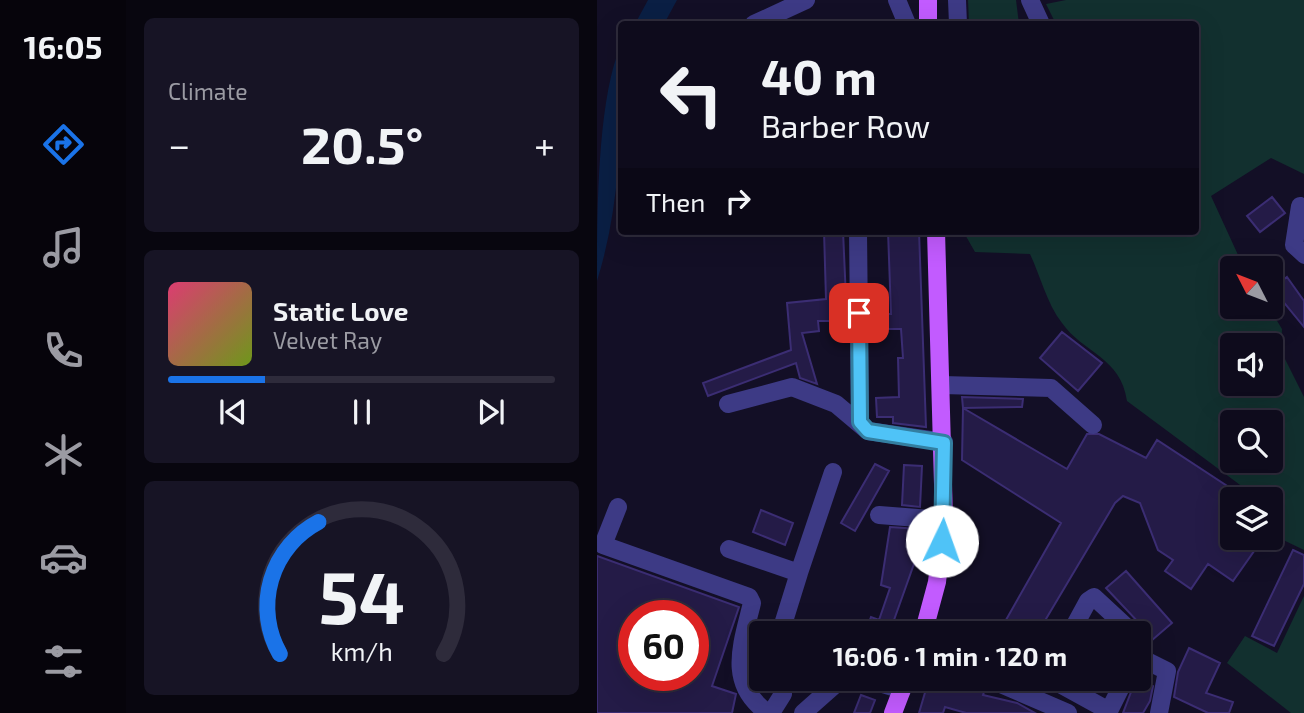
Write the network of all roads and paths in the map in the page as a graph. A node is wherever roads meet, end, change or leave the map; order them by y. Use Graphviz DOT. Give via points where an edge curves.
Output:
graph roads {
  1 [pos="806,0"];
  2 [pos="897,0"];
  3 [pos="928,0"];
  4 [pos="957,0"];
  5 [pos="1030,0"];
  6 [pos="771,8"];
  7 [pos="757,21"];
  8 [pos="906,21"];
  9 [pos="928,21"];
  10 [pos="957,21"];
  11 [pos="1040,21"];
  12 [pos="1300,206"];
  13 [pos="858,235"];
  14 [pos="936,235"];
  15 [pos="1304,255"];
  16 [pos="942,384"];
  17 [pos="728,404"];
  18 [pos="860,422"];
  19 [pos="1093,425"];
  20 [pos="944,443"];
  21 [pos="833,472"];
  22 [pos="618,507"];
  23 [pos="879,515"];
  24 [pos="944,520"];
  25 [pos="729,549"];
  26 [pos="799,573"];
  27 [pos="784,621"];
  28 [pos="926,621"];
  29 [pos="1077,621"];
  30 [pos="1120,621"];
  31 [pos="1151,663"];
  32 [pos="782,691"];
  33 [pos="828,691"];
  34 [pos="901,691"];
  35 [pos="1017,691"];
  36 [pos="1072,691"];
  37 [pos="1119,691"];
  38 [pos="1108,712"];
  39 [pos="770,713"];
  40 [pos="803,713"];
  41 [pos="893,713"];
  42 [pos="1068,713"];
  43 [pos="1159,713"];
  1 -- 6 [label="street"];
  2 -- 8 [label="street"];
  3 -- 9 [label="main road"];
  4 -- 10 [label="street"];
  5 -- 11 [label="street"];
  6 -- 7 [label="street"];
  12 -- 15 [label="street" via="1294,245"];
  13 -- 18 [label="street"];
  14 -- 16 [label="main road"];
  16 -- 19 [label="street" via="1051,388"];
  16 -- 20 [label="main road"];
  17 -- 18 [label="street" via="792,387 836,404"];
  18 -- 20 [label="street" via="868,431"];
  20 -- 24 [label="main road"];
  21 -- 26 [label="street"];
  22 -- 39 [label="street" via="603,545 749,597 752,603 740,672 745,692"];
  23 -- 24 [label="street"];
  24 -- 28 [label="main road" via="937,582"];
  25 -- 26 [label="street"];
  26 -- 27 [label="street"];
  29 -- 30 [label="street" via="1094,597"];
  31 -- 43 [label="street" via="1167,671"];
  32 -- 39 [label="street"];
  33 -- 40 [label="street"];
  34 -- 41 [label="main road"];
  35 -- 42 [label="street"];
  36 -- 38 [label="street"];
  37 -- 38 [label="street"];
}
